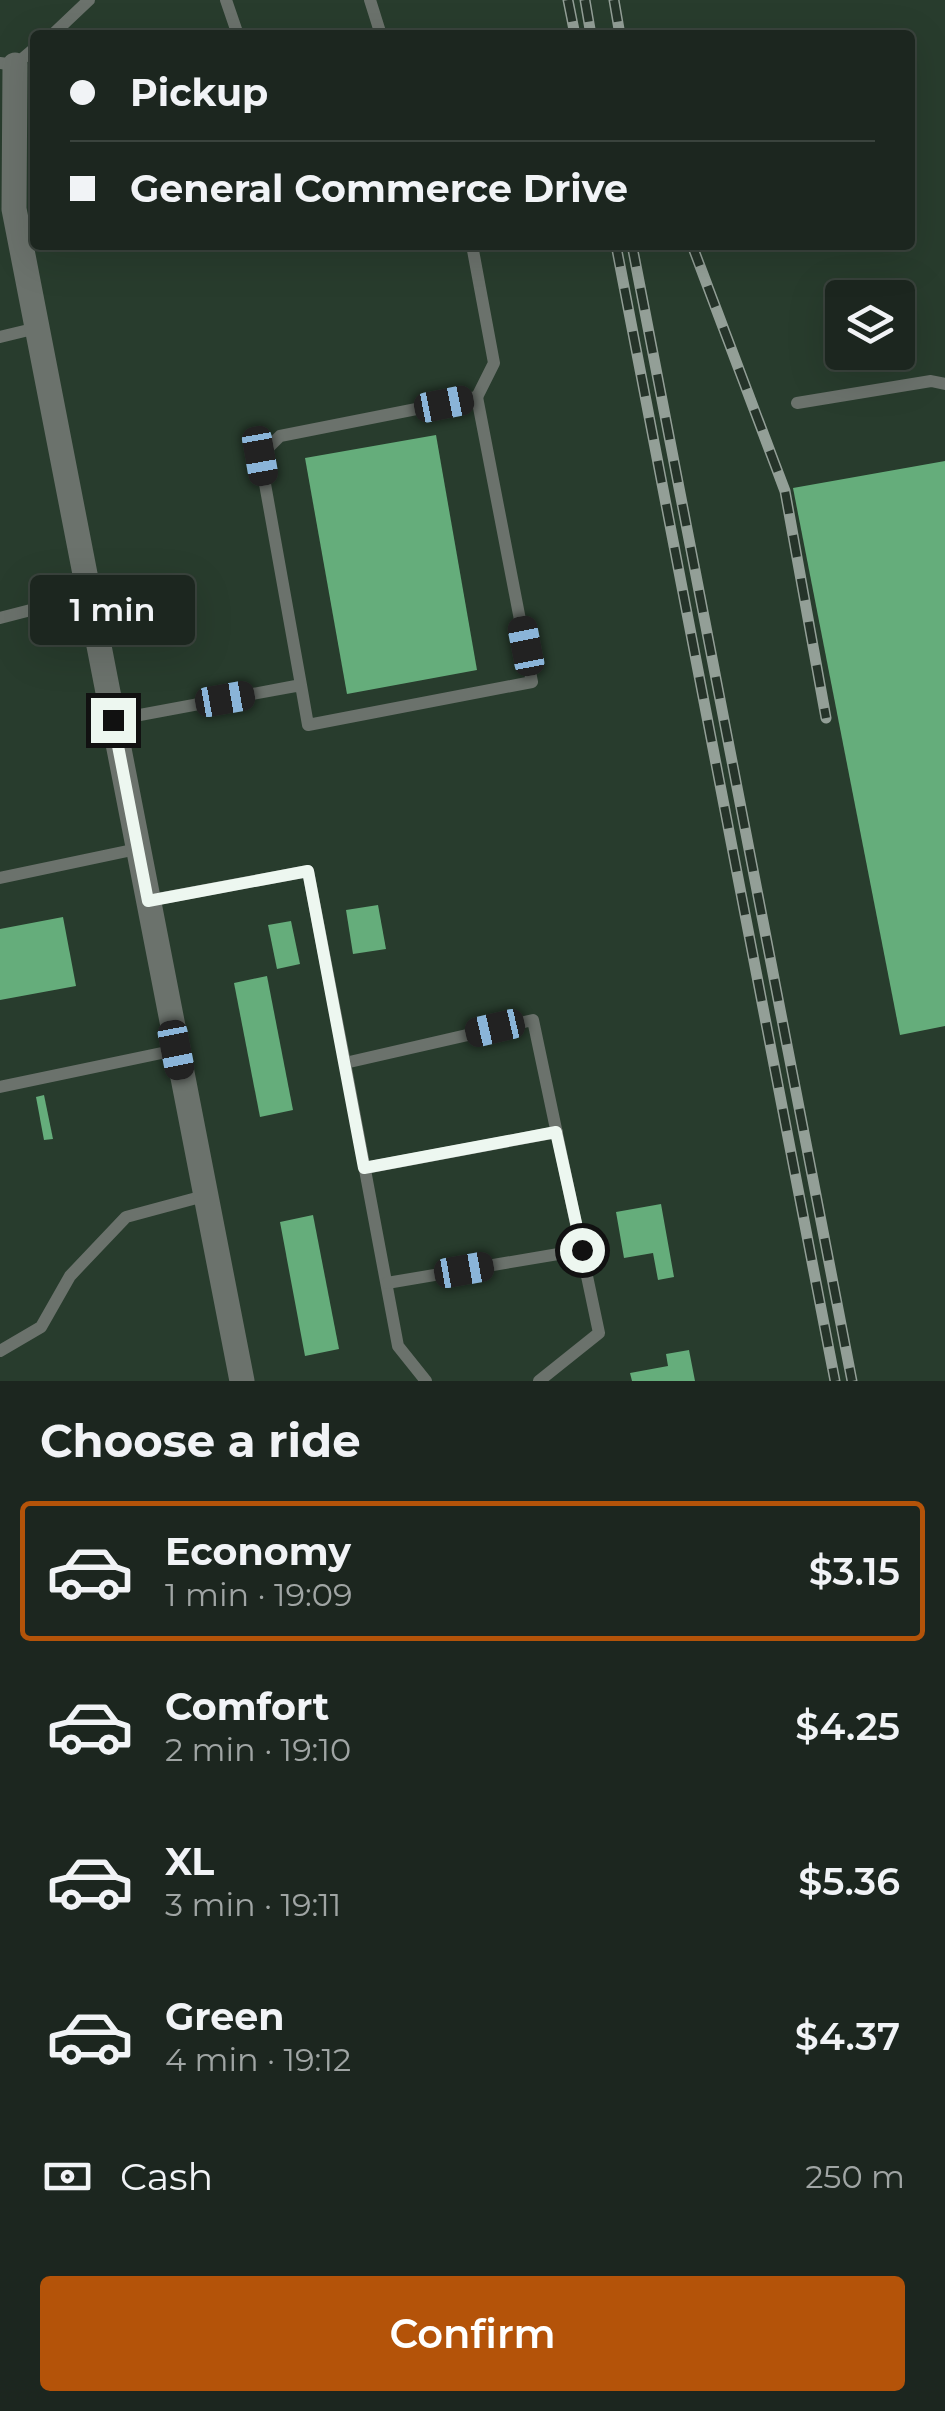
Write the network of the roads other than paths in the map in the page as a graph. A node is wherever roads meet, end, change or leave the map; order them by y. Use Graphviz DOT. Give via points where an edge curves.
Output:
graph roads {
  1 [pos="89,0"];
  2 [pos="226,0"];
  3 [pos="370,0"];
  4 [pos="57,30"];
  5 [pos="236,30"];
  6 [pos="379,30"];
  7 [pos="17,59"];
  8 [pos="7,211"];
  9 [pos="473,250"];
  10 [pos="37,328"];
  11 [pos="0,336"];
  12 [pos="945,384"];
  13 [pos="477,397"];
  14 [pos="797,403"];
  15 [pos="88,595"];
  16 [pos="0,618"];
  17 [pos="301,685"];
  18 [pos="113,720"];
  19 [pos="137,849"];
  20 [pos="0,878"];
  21 [pos="148,901"];
  22 [pos="176,1050"];
  23 [pos="344,1062"];
  24 [pos="0,1087"];
  25 [pos="556,1132"];
  26 [pos="364,1168"];
  27 [pos="204,1196"];
  28 [pos="582,1250"];
  29 [pos="386,1284"];
  30 [pos="0,1350"];
  31 [pos="242,1381"];
  32 [pos="426,1381"];
  33 [pos="539,1381"];
  1 -- 4 [label="lane"];
  2 -- 5 [label="lane"];
  3 -- 6 [label="lane"];
  7 -- 8 [label="street"];
  8 -- 10 [label="street"];
  9 -- 13 [label="lane" via="494,363"];
  10 -- 11 [label="lane"];
  10 -- 15 [label="street"];
  12 -- 14 [label="lane"];
  13 -- 17 [label="lane" via="280,436 260,456"];
  13 -- 17 [label="lane" via="532,682 308,725"];
  15 -- 16 [label="lane"];
  15 -- 18 [label="street"];
  17 -- 18 [label="lane"];
  18 -- 19 [label="street"];
  19 -- 20 [label="lane"];
  19 -- 21 [label="street"];
  21 -- 22 [label="street"];
  21 -- 23 [label="lane" via="308,871"];
  22 -- 24 [label="lane"];
  22 -- 27 [label="street"];
  23 -- 25 [label="lane" via="533,1020"];
  23 -- 26 [label="lane"];
  25 -- 26 [label="lane"];
  25 -- 28 [label="lane"];
  26 -- 29 [label="lane"];
  27 -- 30 [label="lane" via="126,1217 70,1276 41,1327"];
  27 -- 31 [label="street"];
  28 -- 29 [label="lane"];
  28 -- 33 [label="lane" via="599,1333"];
  29 -- 32 [label="lane" via="398,1346"];
}
